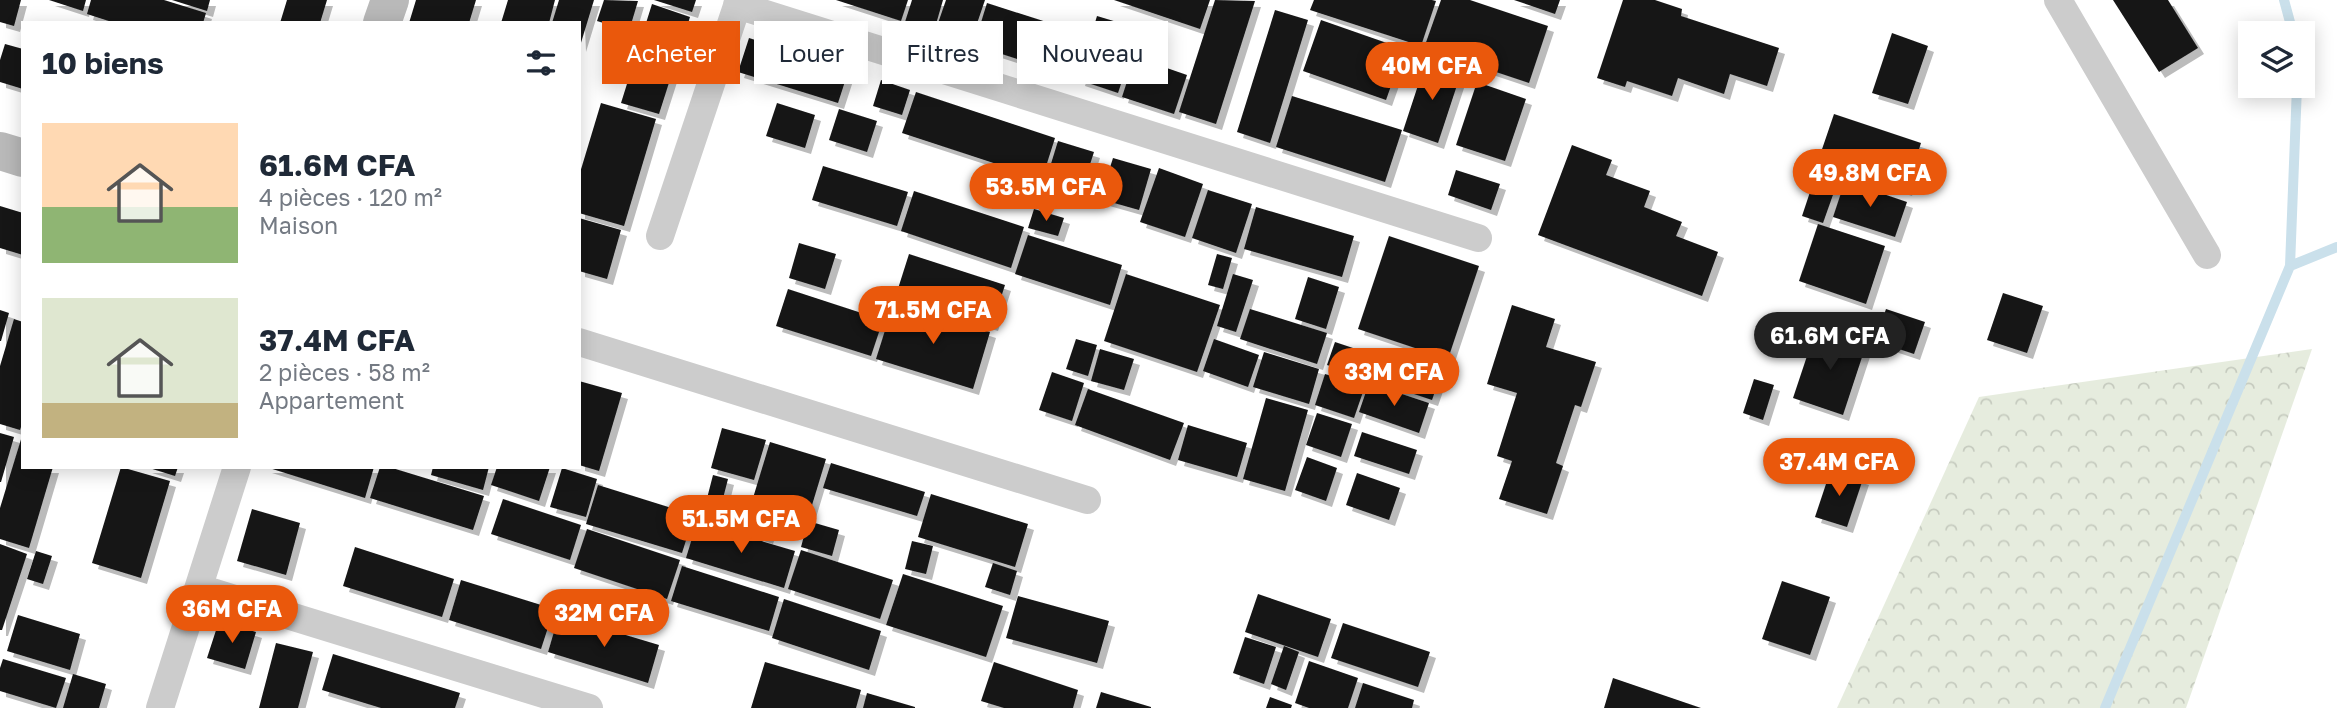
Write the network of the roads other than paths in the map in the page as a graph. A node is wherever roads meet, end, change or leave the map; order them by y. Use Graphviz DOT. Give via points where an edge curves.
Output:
graph roads {
  1 [pos="390,0"];
  2 [pos="2057,0"];
  3 [pos="738,2"];
  4 [pos="383,21"];
  5 [pos="0,150"];
  6 [pos="21,157"];
  7 [pos="660,236"];
  8 [pos="1478,238"];
  9 [pos="2207,255"];
  10 [pos="581,343"];
  11 [pos="236,469"];
  12 [pos="1087,500"];
  13 [pos="200,588"];
  14 [pos="514,697"];
  15 [pos="160,708"];
  16 [pos="589,708"];
  1 -- 4 [label="street"];
  2 -- 9 [label="street"];
  3 -- 7 [label="street"];
  3 -- 8 [label="street"];
  5 -- 6 [label="street"];
  10 -- 12 [label="street"];
  11 -- 13 [label="street"];
  13 -- 14 [label="street"];
  13 -- 15 [label="street"];
  14 -- 16 [label="street"];
}
